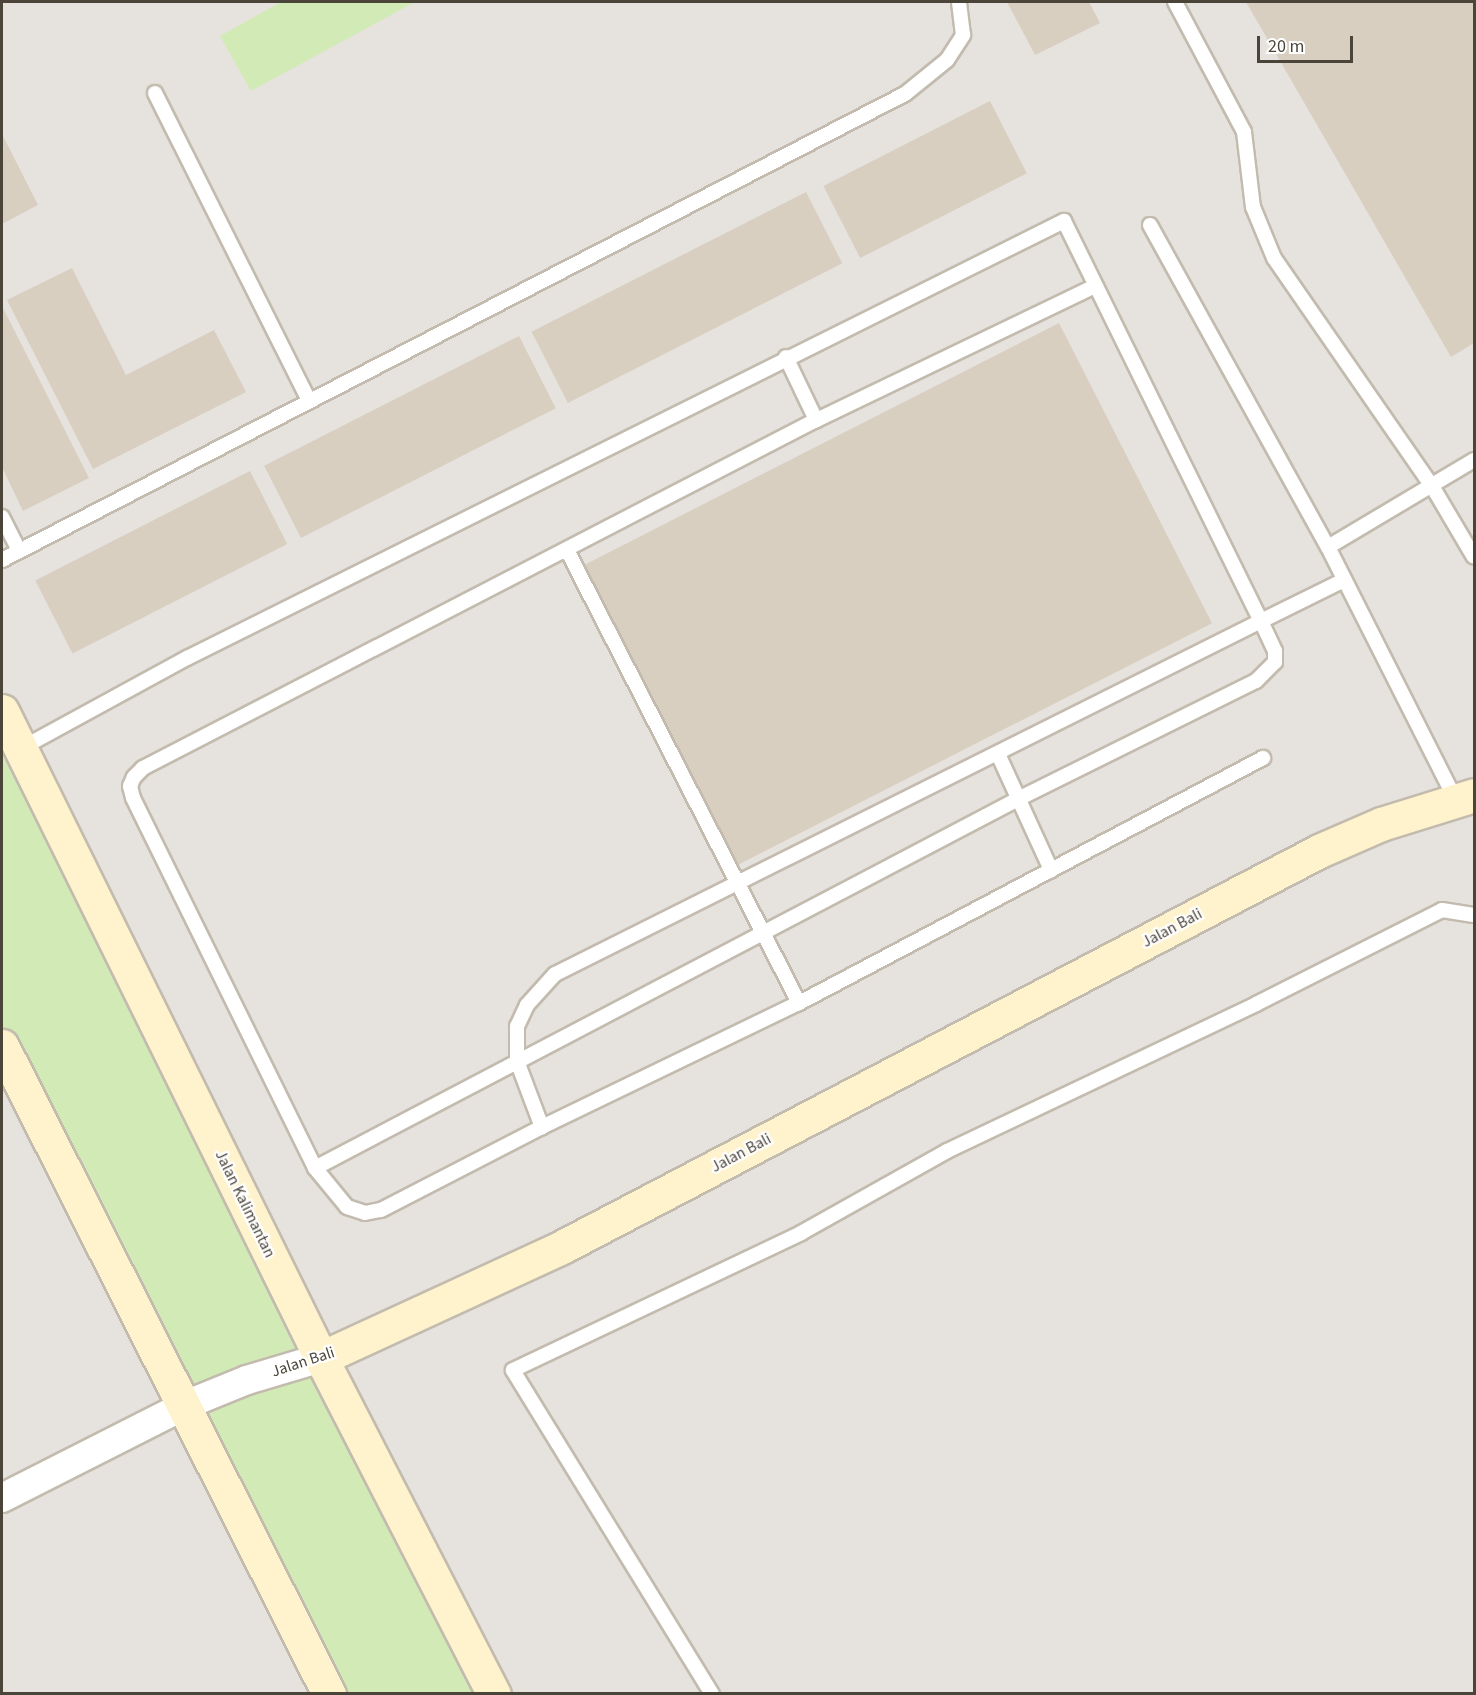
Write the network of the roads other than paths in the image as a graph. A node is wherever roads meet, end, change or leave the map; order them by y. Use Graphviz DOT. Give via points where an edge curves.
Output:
graph roads {
  1 [pos="959,2"];
  2 [pos="1175,2"];
  3 [pos="155,93"];
  4 [pos="1150,225"];
  5 [pos="1095,286"];
  6 [pos="786,357"];
  7 [pos="309,402"];
  8 [pos="816,420"];
  9 [pos="1474,460"];
  10 [pos="1432,486"];
  11 [pos="2,517"];
  12 [pos="1328,547"];
  13 [pos="567,550"];
  14 [pos="18,551"];
  15 [pos="1474,557"];
  16 [pos="2,560"];
  17 [pos="1344,580"];
  18 [pos="1261,621"];
  19 [pos="2,711"];
  20 [pos="11,754"];
  21 [pos="998,754"];
  22 [pos="1263,758"];
  23 [pos="1465,796"];
  24 [pos="1018,799"];
  25 [pos="1051,870"];
  26 [pos="735,881"];
  27 [pos="1474,915"];
  28 [pos="761,932"];
  29 [pos="800,1003"];
  30 [pos="2,1046"];
  31 [pos="517,1060"];
  32 [pos="542,1127"];
  33 [pos="315,1168"];
  34 [pos="321,1359"];
  35 [pos="183,1406"];
  36 [pos="2,1498"];
  37 [pos="329,1694"];
  38 [pos="494,1694"];
  39 [pos="712,1694"];
  1 -- 7 [label="lane" via="963,35 947,60 905,94"];
  2 -- 10 [label="lane" via="1244,132 1253,207 1274,258"];
  3 -- 7 [label="lane"];
  4 -- 12 [label="lane"];
  5 -- 6 [label="lane" via="1064,221"];
  5 -- 8 [label="lane"];
  5 -- 18 [label="lane"];
  6 -- 8 [label="lane"];
  6 -- 20 [label="lane" via="187,658"];
  7 -- 14 [label="lane"];
  8 -- 13 [label="lane"];
  9 -- 10 [label="lane"];
  10 -- 12 [label="lane"];
  10 -- 15 [label="lane"];
  11 -- 14 [label="lane"];
  12 -- 17 [label="lane"];
  13 -- 26 [label="lane"];
  13 -- 33 [label="lane" via="143,768 130,786"];
  14 -- 16 [label="lane"];
  17 -- 18 [label="lane"];
  17 -- 23 [label="lane"];
  18 -- 21 [label="lane"];
  18 -- 24 [label="lane" via="1275,651 1275,662 1268,673"];
  19 -- 20 [label="street, Jalan Kalimantan"];
  20 -- 34 [label="street, Jalan Kalimantan"];
  21 -- 24 [label="lane"];
  21 -- 26 [label="lane"];
  22 -- 25 [label="lane"];
  23 -- 34 [label="street, Jalan Bali" via="1319,851 562,1246"];
  24 -- 25 [label="lane"];
  24 -- 28 [label="lane"];
  25 -- 29 [label="lane"];
  26 -- 28 [label="lane"];
  26 -- 31 [label="lane" via="555,974 527,1005 517,1026"];
  27 -- 39 [label="lane" via="1442,910 1256,1004 947,1151 801,1233 513,1370"];
  28 -- 29 [label="lane"];
  28 -- 31 [label="lane"];
  29 -- 32 [label="lane"];
  30 -- 35 [label="street"];
  31 -- 32 [label="lane"];
  31 -- 33 [label="lane"];
  32 -- 33 [label="lane" via="381,1210 365,1213 347,1207"];
  34 -- 35 [label="street, Jalan Bali" via="247,1380"];
  34 -- 38 [label="street, Jalan Kalimantan"];
  35 -- 36 [label="street, Jalan Bali"];
  35 -- 37 [label="street"];
}
